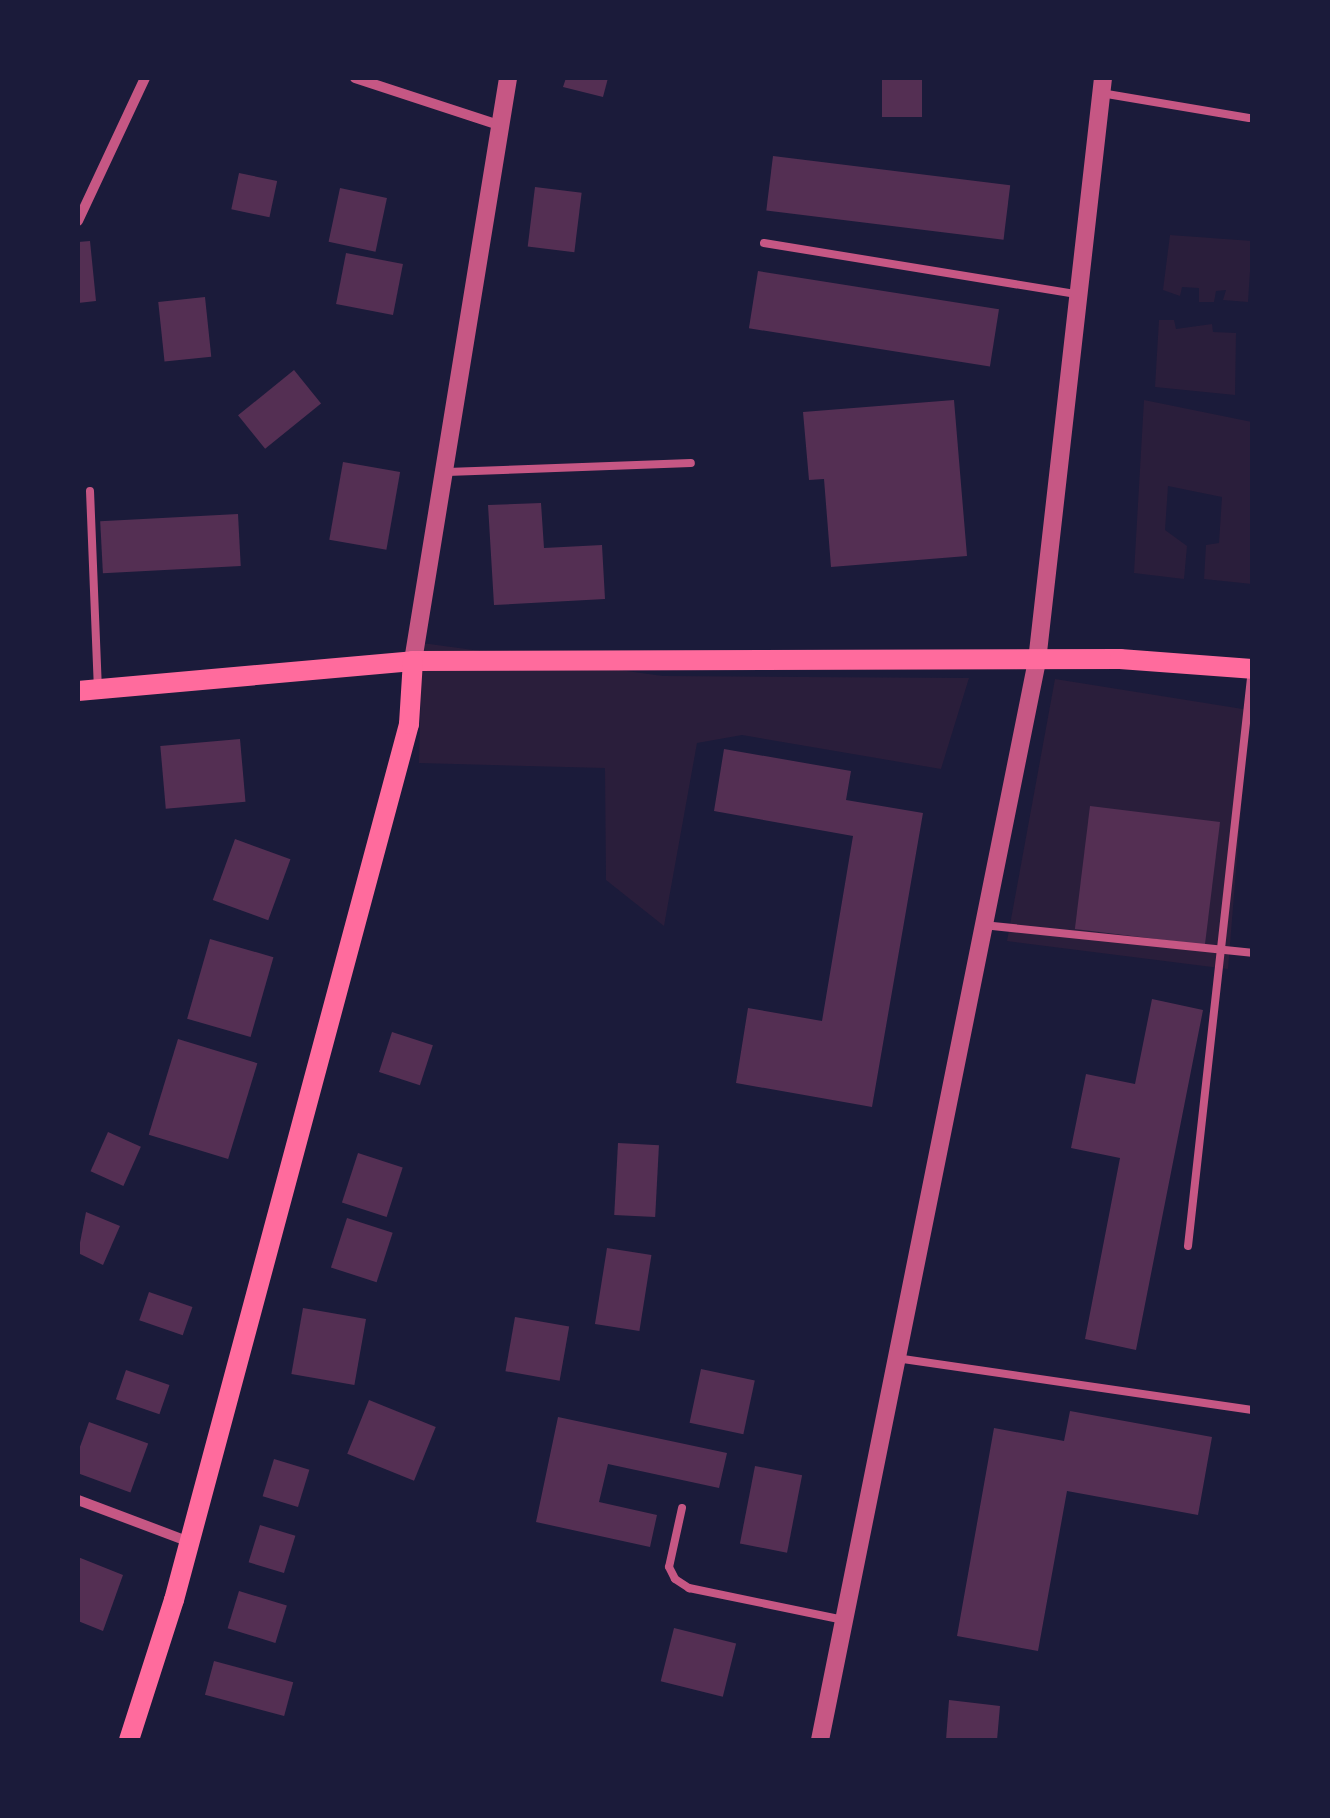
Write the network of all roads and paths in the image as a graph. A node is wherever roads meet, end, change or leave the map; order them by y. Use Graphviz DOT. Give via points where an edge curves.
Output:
graph roads {
  1 [pos="145,78"];
  2 [pos="356,78"];
  3 [pos="508,78"];
  4 [pos="1102,85"];
  5 [pos="1249,118"];
  6 [pos="496,124"];
  7 [pos="78,221"];
  8 [pos="764,243"];
  9 [pos="1078,295"];
  10 [pos="690,463"];
  11 [pos="442,472"];
  12 [pos="90,490"];
  13 [pos="413,661"];
  14 [pos="1037,661"];
  15 [pos="1252,670"];
  16 [pos="88,690"];
  17 [pos="982,925"];
  18 [pos="1224,950"];
  19 [pos="1252,953"];
  20 [pos="1188,1246"];
  21 [pos="896,1358"];
  22 [pos="1252,1410"];
  23 [pos="78,1500"];
  24 [pos="682,1508"];
  25 [pos="187,1541"];
  26 [pos="844,1620"];
  27 [pos="128,1740"];
  28 [pos="820,1740"];
  1 -- 7 [label="street"];
  2 -- 6 [label="street"];
  3 -- 6 [label="street"];
  4 -- 5 [label="lane"];
  4 -- 9 [label="street"];
  6 -- 11 [label="street"];
  8 -- 9 [label="lane"];
  9 -- 14 [label="street"];
  10 -- 11 [label="lane"];
  11 -- 13 [label="street"];
  12 -- 16 [label="lane"];
  13 -- 14 [label="main road"];
  13 -- 16 [label="main road"];
  13 -- 25 [label="main road" via="409,724"];
  14 -- 15 [label="main road"];
  14 -- 17 [label="street"];
  15 -- 18 [label="lane"];
  17 -- 18 [label="lane"];
  17 -- 21 [label="street"];
  18 -- 19 [label="lane"];
  18 -- 20 [label="lane"];
  21 -- 22 [label="lane"];
  21 -- 26 [label="street"];
  23 -- 25 [label="street"];
  24 -- 26 [label="lane" via="670,1567 689,1588"];
  25 -- 27 [label="main road"];
  26 -- 28 [label="street"];
}
